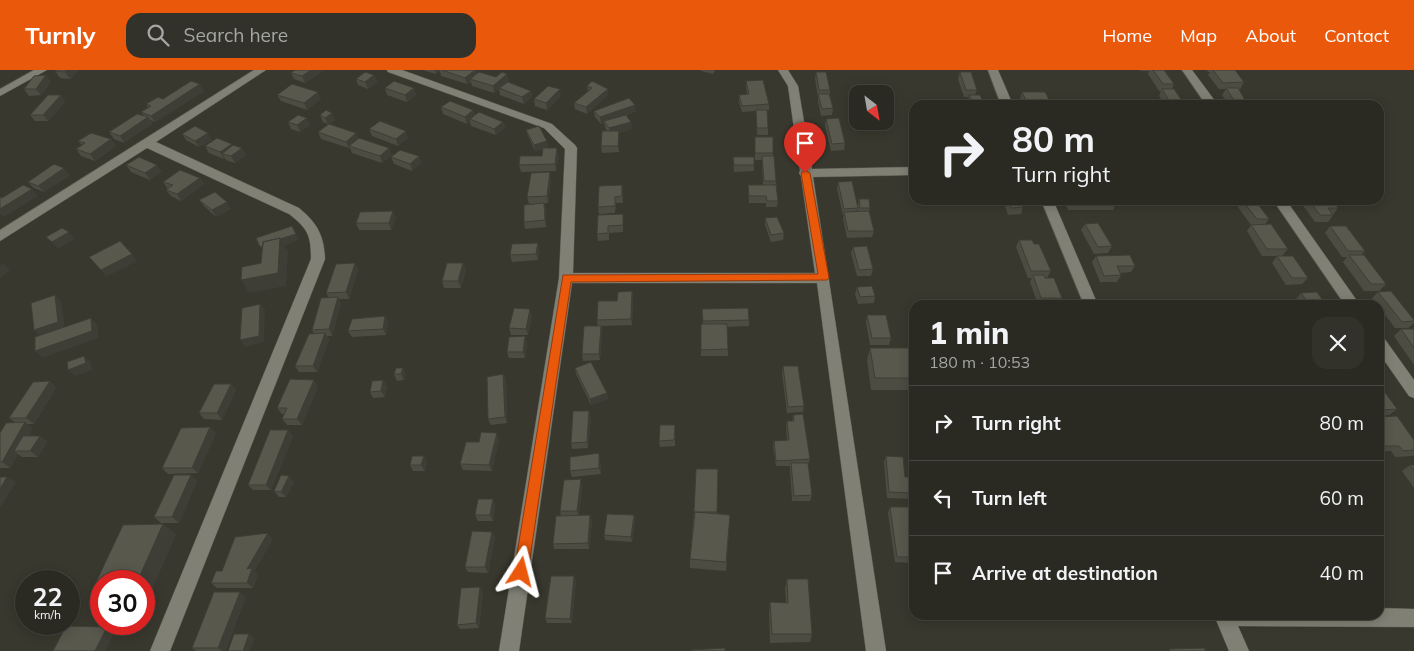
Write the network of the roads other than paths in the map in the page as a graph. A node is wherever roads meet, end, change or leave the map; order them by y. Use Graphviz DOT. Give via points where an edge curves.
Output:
graph roads {
  1 [pos="42,70"];
  2 [pos="261,70"];
  3 [pos="392,70"];
  4 [pos="783,70"];
  5 [pos="993,70"];
  6 [pos="1187,70"];
  7 [pos="0,94"];
  8 [pos="1005,100"];
  9 [pos="1208,100"];
  10 [pos="145,142"];
  11 [pos="909,171"];
  12 [pos="805,173"];
  13 [pos="1049,205"];
  14 [pos="1283,205"];
  15 [pos="0,236"];
  16 [pos="566,278"];
  17 [pos="824,278"];
  18 [pos="1089,300"];
  19 [pos="1349,300"];
  20 [pos="1384,349"];
  21 [pos="1414,392"];
  22 [pos="1384,618"];
  23 [pos="1414,618"];
  24 [pos="1226,620"];
  25 [pos="160,651"];
  26 [pos="509,651"];
  27 [pos="876,651"];
  28 [pos="1239,651"];
  1 -- 7 [label="street"];
  2 -- 10 [label="street"];
  3 -- 16 [label="street" via="548,126 571,148"];
  4 -- 12 [label="street" via="793,86"];
  5 -- 8 [label="street"];
  6 -- 9 [label="street"];
  10 -- 15 [label="street"];
  10 -- 25 [label="street" via="294,211 310,225 318,240 318,259"];
  11 -- 12 [label="street"];
  12 -- 17 [label="street"];
  13 -- 18 [label="street"];
  14 -- 19 [label="street"];
  16 -- 17 [label="street"];
  16 -- 26 [label="street"];
  17 -- 27 [label="street"];
  20 -- 21 [label="street"];
  22 -- 23 [label="street"];
  24 -- 28 [label="street"];
}
